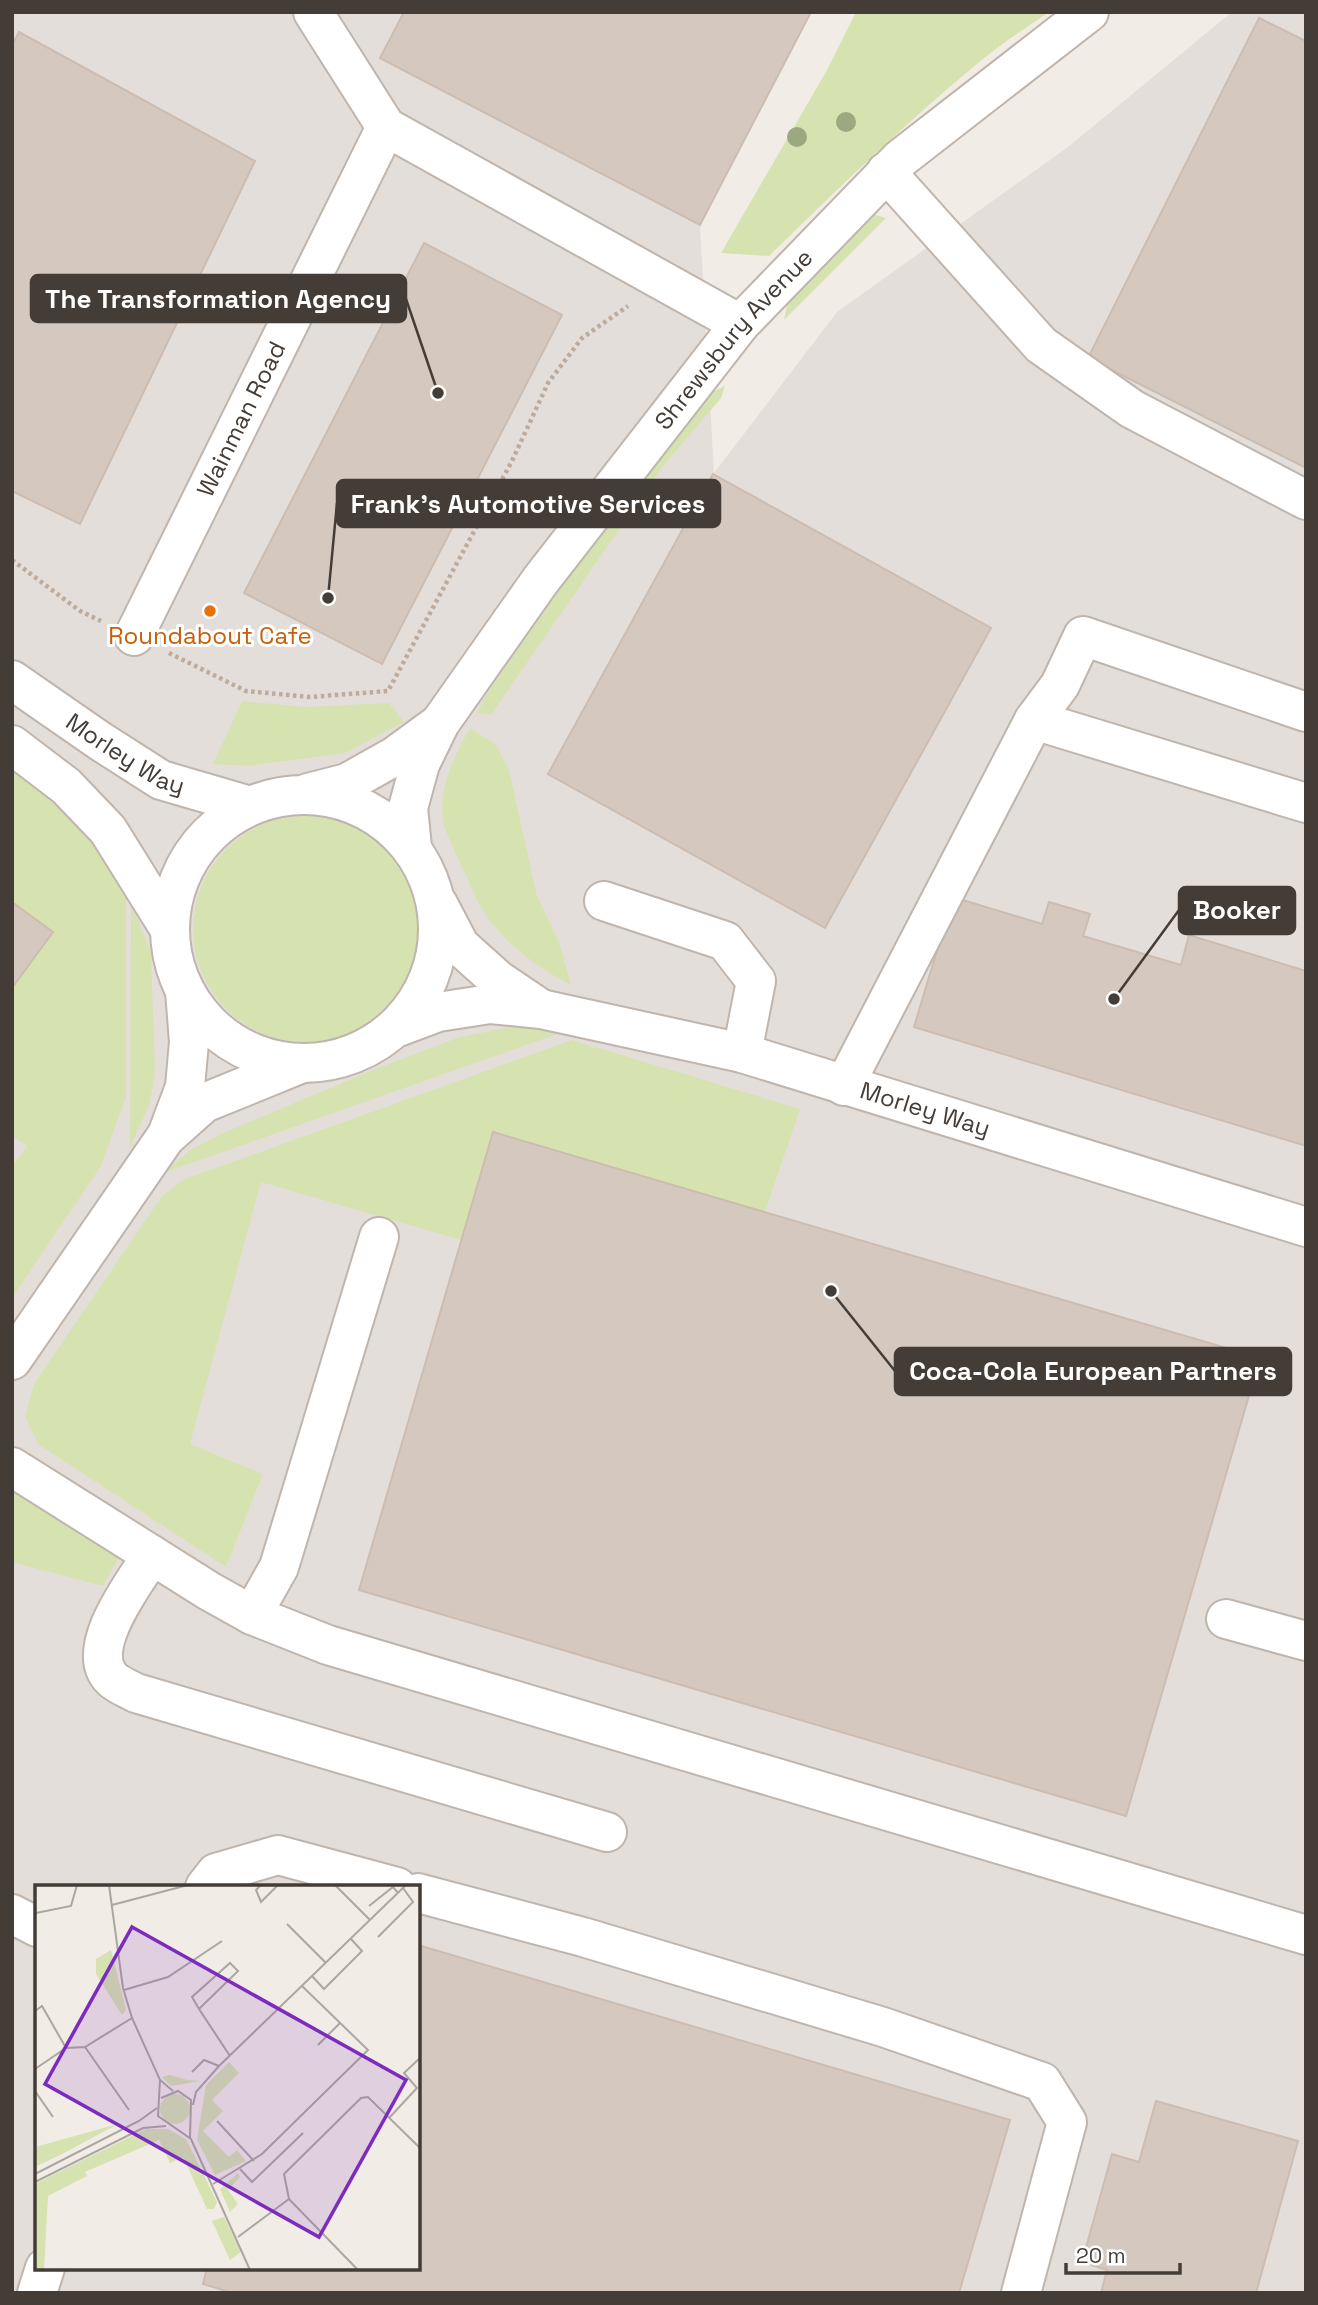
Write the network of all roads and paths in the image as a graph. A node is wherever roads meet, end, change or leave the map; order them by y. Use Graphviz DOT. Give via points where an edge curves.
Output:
graph roads {
  1 [pos="313,12"];
  2 [pos="1089,12"];
  3 [pos="386,127"];
  4 [pos="886,172"];
  5 [pos="632,303"];
  6 [pos="740,324"];
  7 [pos="1306,500"];
  8 [pos="12,560"];
  9 [pos="134,636"];
  10 [pos="12,680"];
  11 [pos="1306,712"];
  12 [pos="1034,720"];
  13 [pos="440,723"];
  14 [pos="12,745"];
  15 [pos="303,794"];
  16 [pos="1306,803"];
  17 [pos="250,806"];
  18 [pos="412,847"];
  19 [pos="436,899"];
  20 [pos="604,901"];
  21 [pos="169,928"];
  22 [pos="185,991"];
  23 [pos="541,1009"];
  24 [pos="398,1027"];
  25 [pos="742,1053"];
  26 [pos="300,1064"];
  27 [pos="844,1086"];
  28 [pos="167,1135"];
  29 [pos="1306,1227"];
  30 [pos="379,1237"];
  31 [pos="12,1360"];
  32 [pos="12,1467"];
  33 [pos="152,1555"];
  34 [pos="252,1615"];
  35 [pos="1226,1619"];
  36 [pos="1306,1641"];
  37 [pos="607,1832"];
  38 [pos="207,1885"];
  39 [pos="390,1885"];
  40 [pos="420,1894"];
  41 [pos="12,1914"];
  42 [pos="35,1926"];
  43 [pos="1306,1935"];
  44 [pos="44,2270"];
  45 [pos="37,2293"];
  46 [pos="1021,2293"];
  1 -- 3 [label="street"];
  2 -- 4 [label="street, Shrewsbury Avenue"];
  3 -- 6 [label="street"];
  3 -- 9 [label="street, Wainman Road"];
  4 -- 6 [label="street, Shrewsbury Avenue"];
  4 -- 7 [label="street" via="1041,345 1132,409"];
  5 -- 9 [label="path" via="582,338 548,383 494,496 388,691 310,697 246,691"];
  6 -- 13 [label="street, Shrewsbury Avenue" via="540,581"];
  8 -- 9 [label="path" via="80,611"];
  10 -- 17 [label="street, Morley Way" via="162,780"];
  11 -- 12 [label="street" via="1083,636 1060,685"];
  12 -- 16 [label="street"];
  12 -- 27 [label="street"];
  13 -- 15 [label="street, Shrewsbury Avenue" via="347,783"];
  13 -- 18 [label="street, Shrewsbury Avenue" via="420,764 408,808"];
  14 -- 21 [label="street" via="66,786 108,830"];
  15 -- 17 [label="street"];
  15 -- 18 [label="street" via="344,800 381,818"];
  17 -- 21 [label="street" via="223,821 201,842 173,897"];
  18 -- 19 [label="street"];
  19 -- 23 [label="street, Morley Way" via="460,946 498,980"];
  19 -- 24 [label="street" via="439,933 434,968 420,999"];
  20 -- 25 [label="street" via="725,941 757,981"];
  21 -- 22 [label="street"];
  22 -- 26 [label="street" via="205,1020 232,1043 265,1058"];
  22 -- 28 [label="street" via="185,1087"];
  23 -- 24 [label="street, Morley Way" via="490,1004 438,1012"];
  23 -- 25 [label="street, Morley Way"];
  24 -- 26 [label="street" via="353,1055"];
  25 -- 27 [label="street, Morley Way"];
  26 -- 28 [label="street" via="204,1103"];
  27 -- 29 [label="street, Morley Way"];
  28 -- 31 [label="street"];
  30 -- 34 [label="street" via="279,1567"];
  32 -- 33 [label="street"];
  33 -- 34 [label="street"];
  33 -- 37 [label="street" via="118,1609 103,1647 104,1666 113,1680 136,1693"];
  34 -- 43 [label="street" via="328,1645"];
  35 -- 36 [label="street"];
  38 -- 39 [label="street" via="216,1873 278,1855"];
  40 -- 46 [label="street" via="883,2027 1042,2082 1067,2122"];
  41 -- 42 [label="street"];
  44 -- 45 [label="street"];
}
